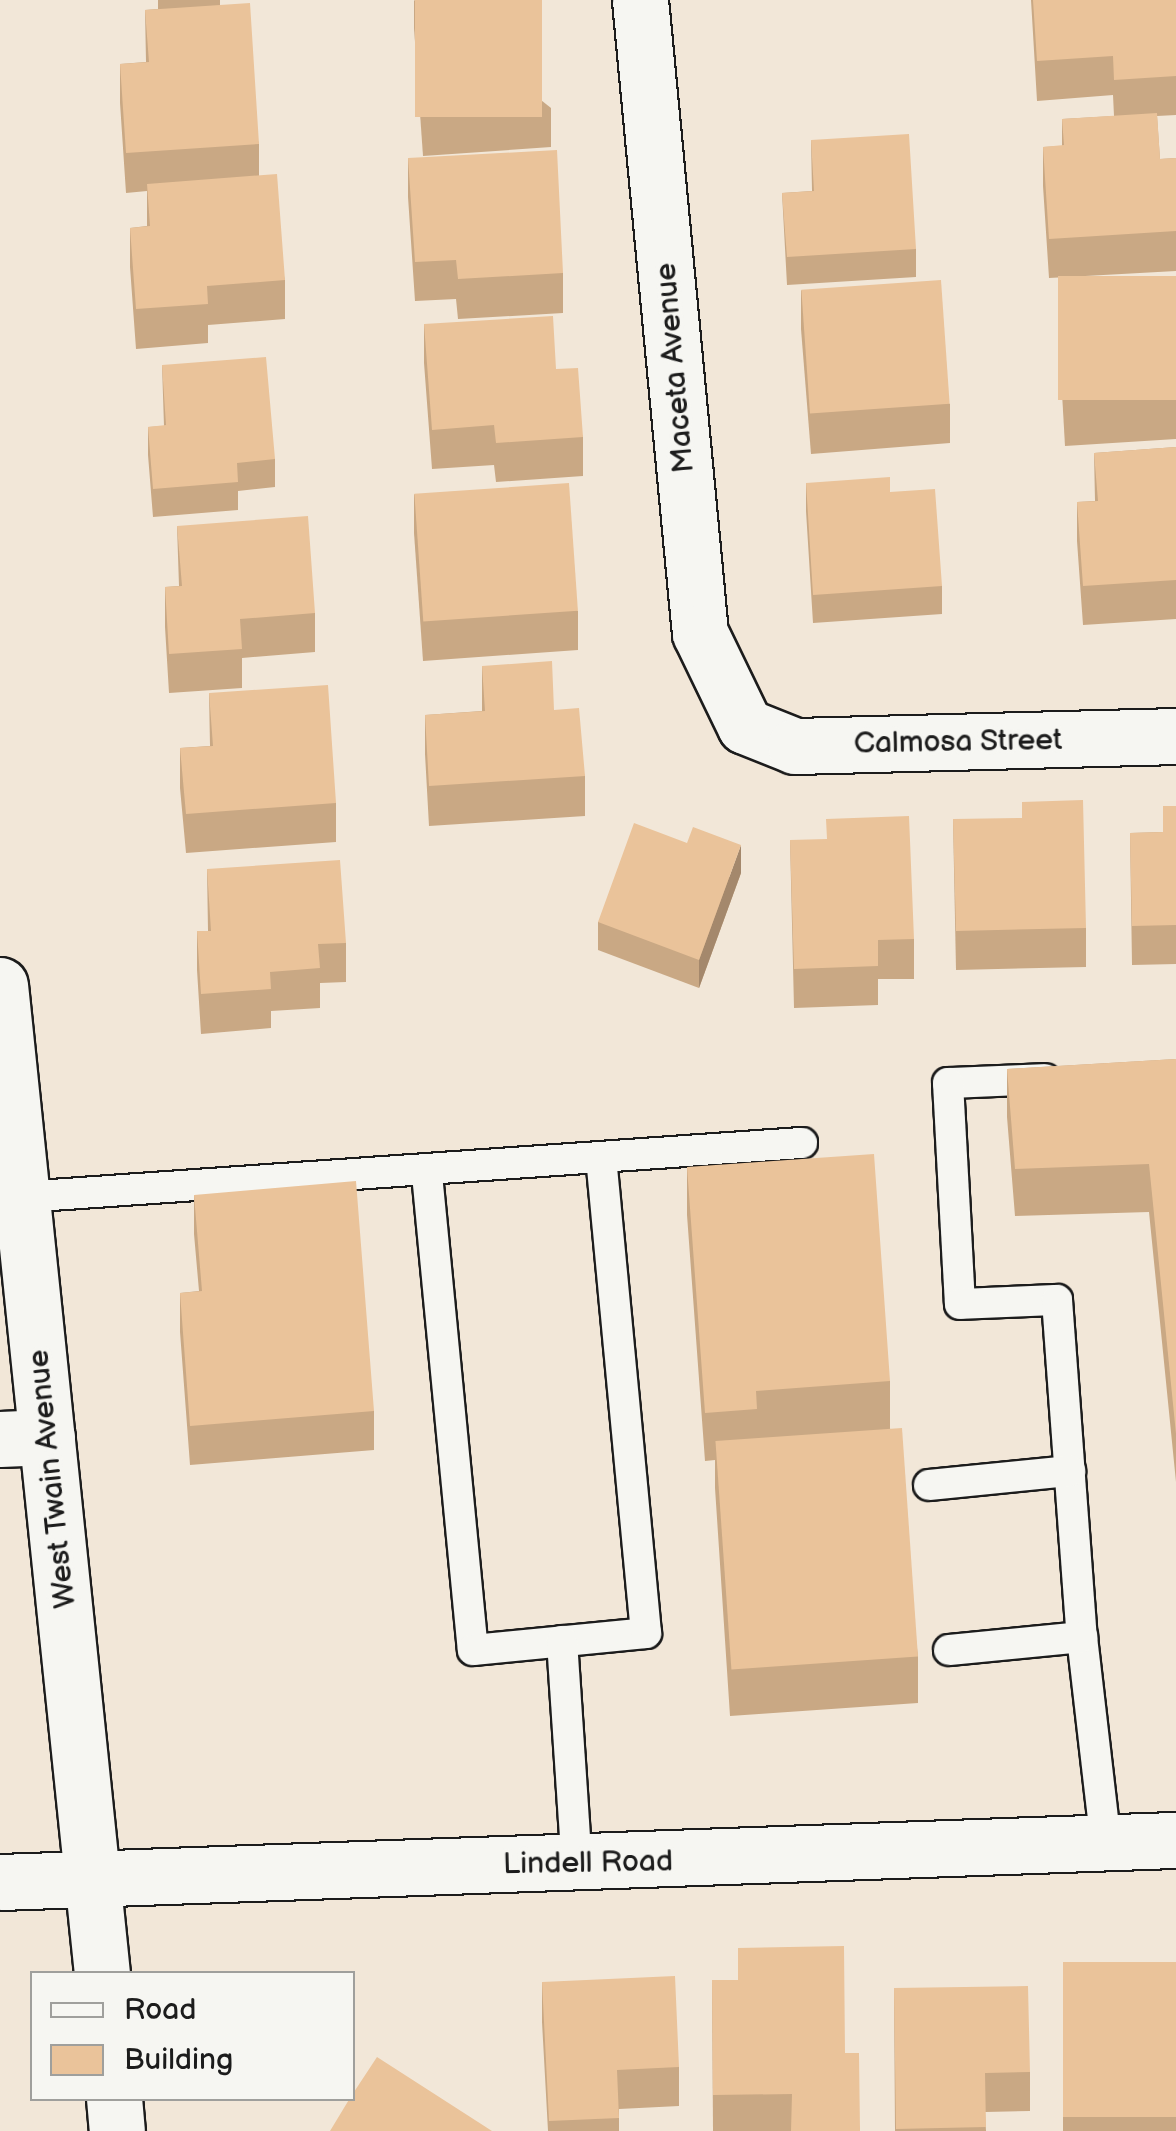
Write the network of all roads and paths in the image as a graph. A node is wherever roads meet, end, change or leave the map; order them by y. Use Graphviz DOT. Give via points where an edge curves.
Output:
graph roads {
  1 [pos="640,0"];
  2 [pos="744,726"];
  3 [pos="1176,736"];
  4 [pos="0,985"];
  5 [pos="1081,1077"];
  6 [pos="802,1143"];
  7 [pos="601,1161"];
  8 [pos="428,1174"];
  9 [pos="23,1197"];
  10 [pos="24,1438"];
  11 [pos="1070,1471"];
  12 [pos="928,1485"];
  13 [pos="1082,1636"];
  14 [pos="562,1641"];
  15 [pos="949,1650"];
  16 [pos="1176,1840"];
  17 [pos="1106,1843"];
  18 [pos="577,1866"];
  19 [pos="92,1878"];
  20 [pos="0,1882"];
  21 [pos="102,1971"];
  22 [pos="114,2101"];
  23 [pos="117,2131"];
  1 -- 2 [label="street, Maceta Avenue" via="700,634"];
  2 -- 3 [label="street, Calmosa Street" via="795,746"];
  4 -- 9 [label="street, West Twain Avenue"];
  5 -- 11 [label="lane" via="948,1082 960,1304 1058,1300"];
  6 -- 7 [label="lane"];
  7 -- 8 [label="lane"];
  7 -- 14 [label="lane" via="646,1633"];
  8 -- 9 [label="lane"];
  8 -- 14 [label="lane" via="473,1650"];
  9 -- 10 [label="street, West Twain Avenue"];
  10 -- 19 [label="street, West Twain Avenue"];
  11 -- 12 [label="lane"];
  11 -- 13 [label="lane"];
  13 -- 15 [label="lane"];
  13 -- 17 [label="lane"];
  14 -- 18 [label="lane"];
  16 -- 17 [label="street, Lindell Road"];
  17 -- 18 [label="street, Lindell Road"];
  18 -- 19 [label="street, Lindell Road"];
  19 -- 20 [label="street, Lindell Road"];
  19 -- 21 [label="street, West Twain Avenue"];
  22 -- 23 [label="street"];
}
